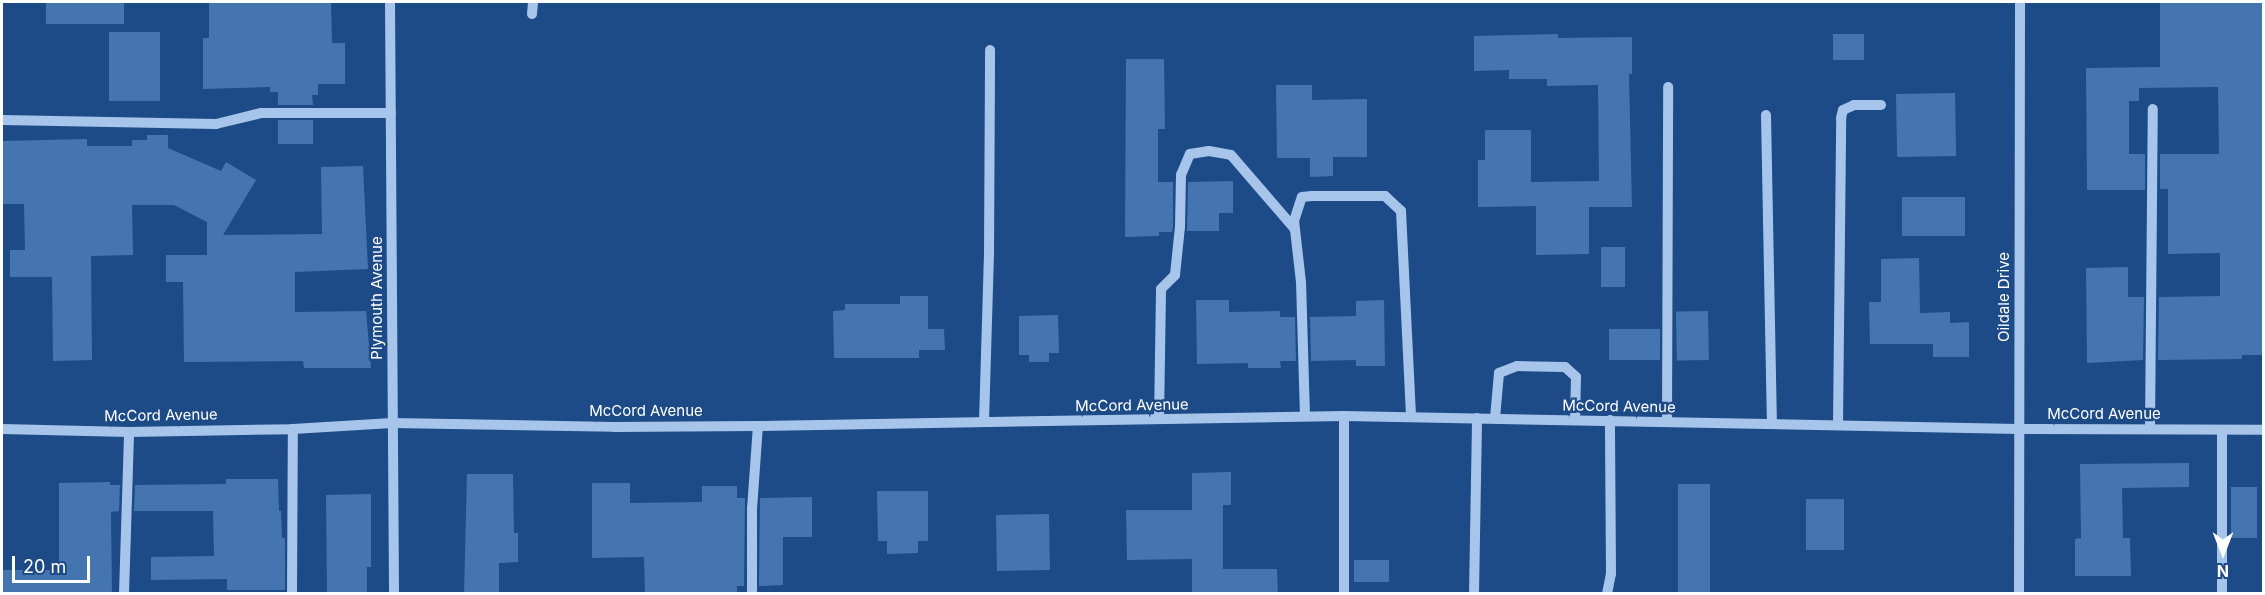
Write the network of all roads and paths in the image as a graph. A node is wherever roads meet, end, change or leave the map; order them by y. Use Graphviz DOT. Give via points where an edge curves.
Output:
graph roads {
  1 [pos="390,2"];
  2 [pos="533,2"];
  3 [pos="2020,2"];
  4 [pos="532,14"];
  5 [pos="990,50"];
  6 [pos="1668,87"];
  7 [pos="1881,105"];
  8 [pos="2153,109"];
  9 [pos="391,113"];
  10 [pos="1766,115"];
  11 [pos="2,120"];
  12 [pos="1294,228"];
  13 [pos="1344,416"];
  14 [pos="1305,417"];
  15 [pos="1411,417"];
  16 [pos="1477,418"];
  17 [pos="1495,418"];
  18 [pos="1159,419"];
  19 [pos="1575,420"];
  20 [pos="1610,420"];
  21 [pos="984,422"];
  22 [pos="1667,422"];
  23 [pos="392,423"];
  24 [pos="1772,423"];
  25 [pos="1838,425"];
  26 [pos="758,426"];
  27 [pos="2,429"];
  28 [pos="293,429"];
  29 [pos="2018,429"];
  30 [pos="2150,429"];
  31 [pos="2222,430"];
  32 [pos="2264,430"];
  33 [pos="129,432"];
  34 [pos="124,594"];
  35 [pos="292,594"];
  36 [pos="394,594"];
  37 [pos="752,594"];
  38 [pos="1344,594"];
  39 [pos="1474,594"];
  40 [pos="1607,594"];
  41 [pos="2019,594"];
  42 [pos="2222,594"];
  1 -- 9 [label="street, Plymouth Avenue"];
  2 -- 4 [label="street"];
  3 -- 29 [label="street, Oildale Drive"];
  5 -- 21 [label="street"];
  6 -- 22 [label="street"];
  7 -- 25 [label="street" via="1854,105 1843,110 1841,118"];
  8 -- 30 [label="street"];
  9 -- 11 [label="street" via="261,113 216,124"];
  9 -- 23 [label="street, Plymouth Avenue"];
  10 -- 24 [label="street"];
  12 -- 14 [label="street" via="1301,282"];
  12 -- 15 [label="street" via="1302,198 1312,196 1385,196 1401,211"];
  12 -- 18 [label="street" via="1231,155 1209,151 1190,154 1181,175 1174,274 1161,289"];
  13 -- 14 [label="street, McCord Avenue"];
  13 -- 15 [label="street, McCord Avenue"];
  13 -- 38 [label="street"];
  14 -- 18 [label="street, McCord Avenue"];
  15 -- 16 [label="street, McCord Avenue"];
  16 -- 17 [label="street, McCord Avenue"];
  16 -- 39 [label="street"];
  17 -- 19 [label="street, McCord Avenue"];
  17 -- 19 [label="street" via="1499,373 1517,366 1565,367 1576,377"];
  18 -- 21 [label="street, McCord Avenue"];
  19 -- 20 [label="street, McCord Avenue"];
  20 -- 22 [label="street, McCord Avenue"];
  20 -- 40 [label="street" via="1611,574"];
  21 -- 26 [label="street, McCord Avenue"];
  22 -- 24 [label="street, McCord Avenue"];
  23 -- 26 [label="street, McCord Avenue"];
  23 -- 28 [label="street, McCord Avenue"];
  23 -- 36 [label="street, Plymouth Avenue"];
  24 -- 25 [label="street, McCord Avenue"];
  25 -- 29 [label="street, McCord Avenue"];
  26 -- 37 [label="street" via="752,509"];
  27 -- 33 [label="street, McCord Avenue"];
  28 -- 33 [label="street, McCord Avenue"];
  28 -- 35 [label="street"];
  29 -- 30 [label="street, McCord Avenue"];
  29 -- 41 [label="street, Oildale Drive"];
  30 -- 31 [label="street, McCord Avenue"];
  31 -- 32 [label="street, McCord Avenue"];
  31 -- 42 [label="street"];
  33 -- 34 [label="street"];
}
